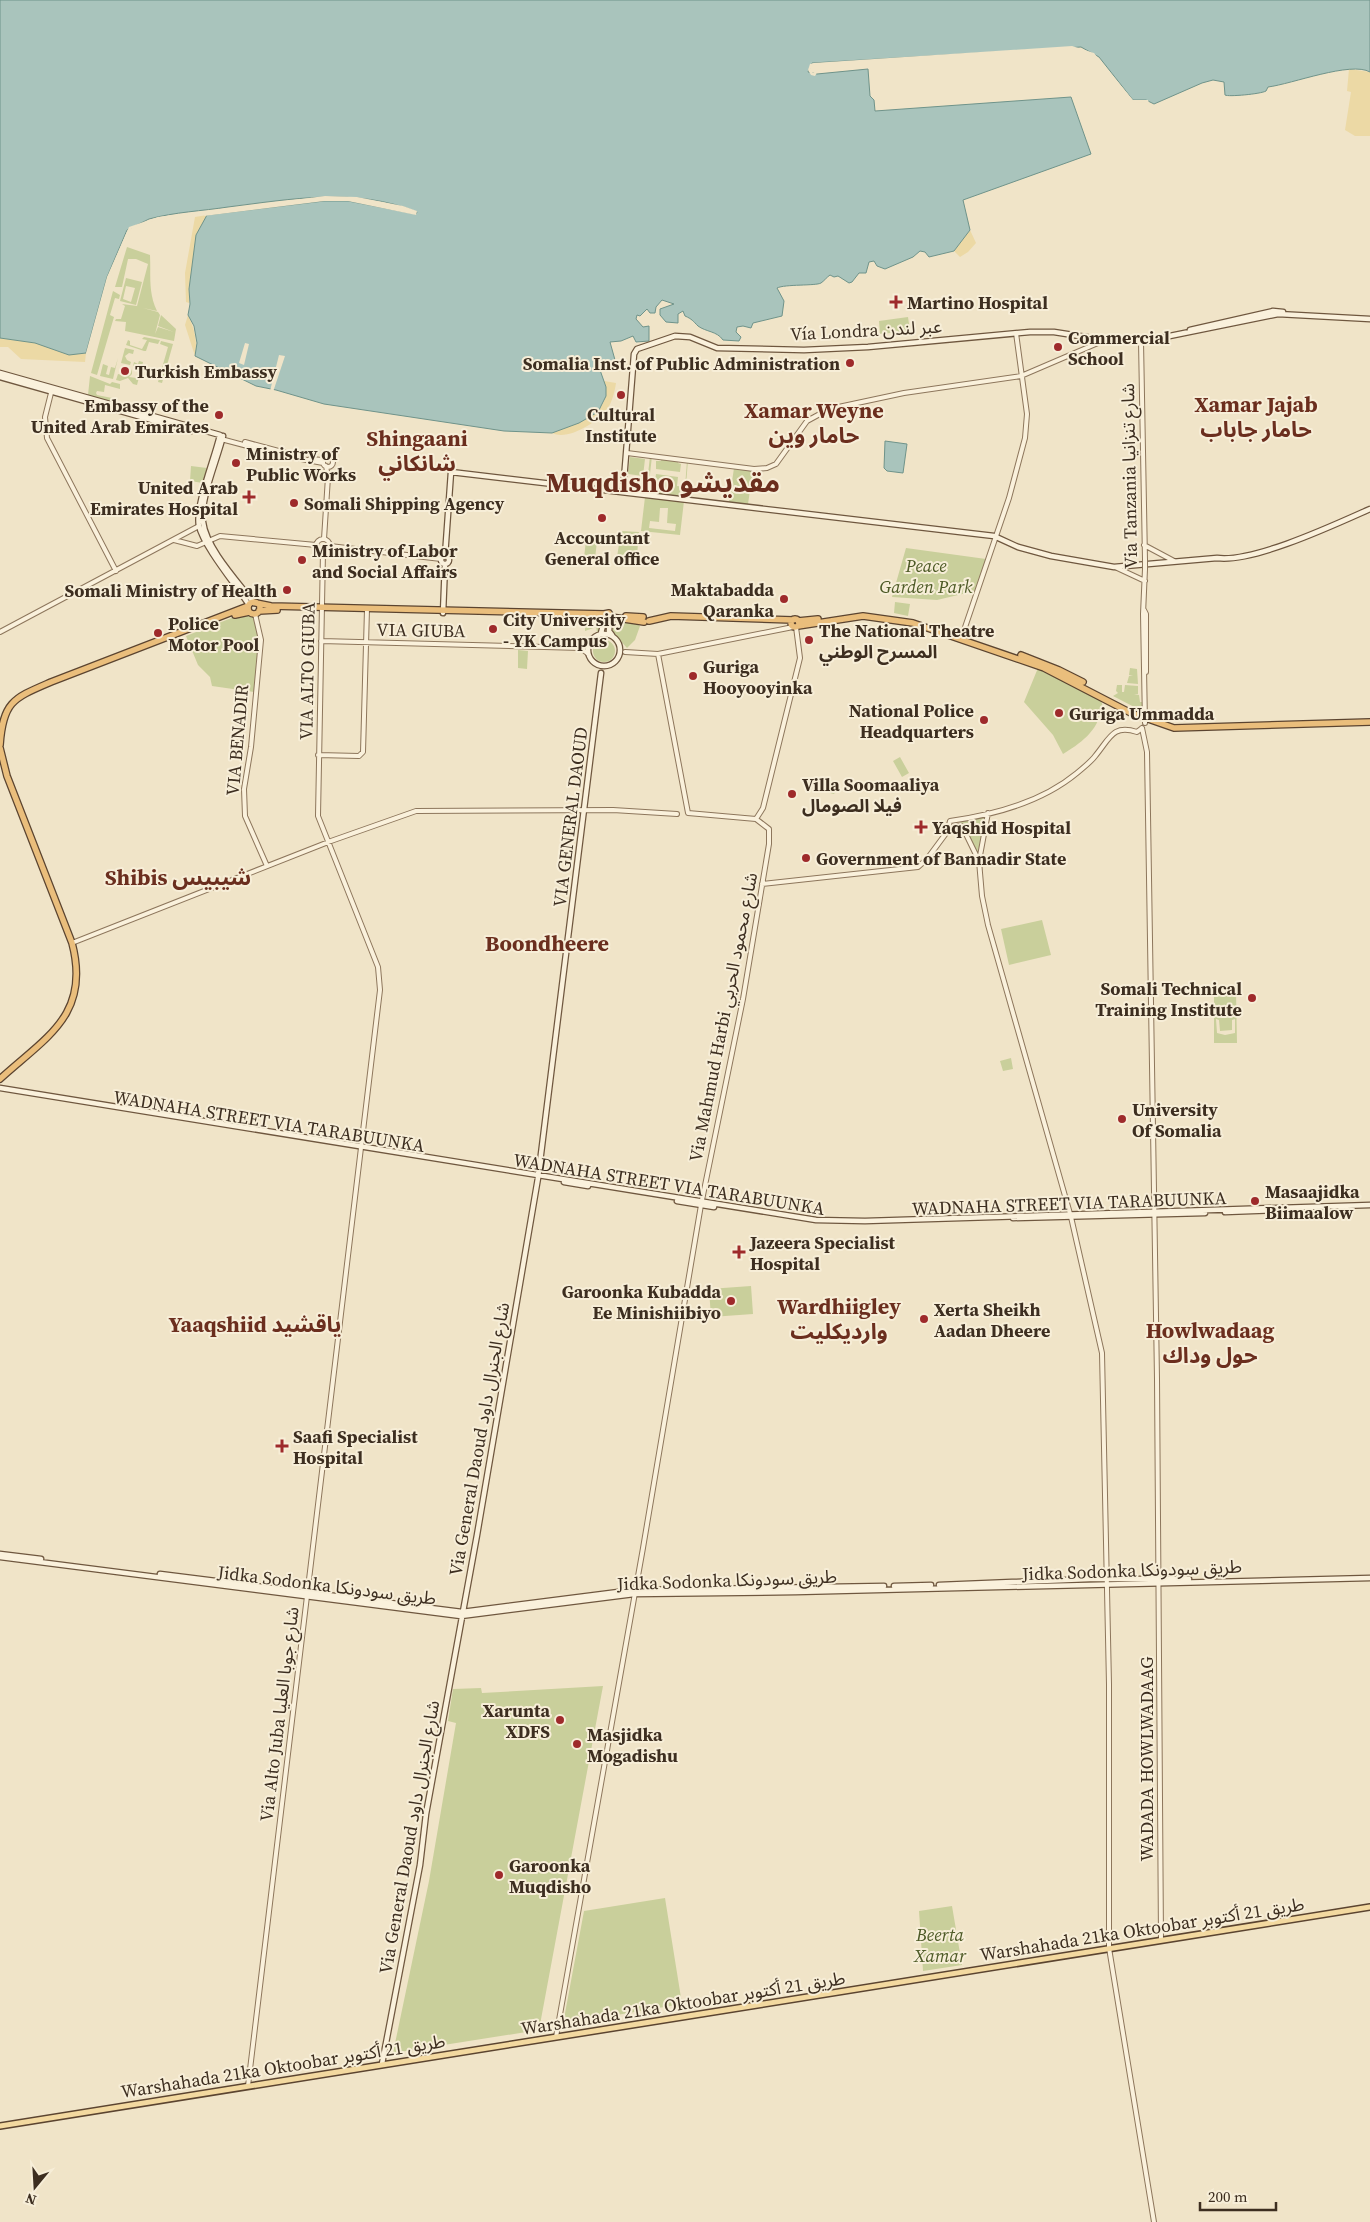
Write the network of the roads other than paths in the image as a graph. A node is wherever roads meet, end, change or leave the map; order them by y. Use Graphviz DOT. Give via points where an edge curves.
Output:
graph roads {
  1 [pos="1370,318"];
  2 [pos="1016,333"];
  3 [pos="1105,340"];
  4 [pos="1141,341"];
  5 [pos="0,373"];
  6 [pos="1021,376"];
  7 [pos="0,377"];
  8 [pos="52,389"];
  9 [pos="172,424"];
  10 [pos="221,437"];
  11 [pos="627,453"];
  12 [pos="324,463"];
  13 [pos="332,465"];
  14 [pos="328,477"];
  15 [pos="623,492"];
  16 [pos="202,508"];
  17 [pos="1370,509"];
  18 [pos="199,526"];
  19 [pos="996,537"];
  20 [pos="324,539"];
  21 [pos="174,540"];
  22 [pos="208,542"];
  23 [pos="316,545"];
  24 [pos="1144,545"];
  25 [pos="330,546"];
  26 [pos="323,552"];
  27 [pos="443,557"];
  28 [pos="1174,561"];
  29 [pos="1114,567"];
  30 [pos="116,571"];
  31 [pos="1145,581"];
  32 [pos="253,608"];
  33 [pos="322,609"];
  34 [pos="367,610"];
  35 [pos="443,612"];
  36 [pos="608,617"];
  37 [pos="795,624"];
  38 [pos="0,632"];
  39 [pos="600,634"];
  40 [pos="612,637"];
  41 [pos="961,638"];
  42 [pos="321,642"];
  43 [pos="365,642"];
  44 [pos="588,645"];
  45 [pos="581,648"];
  46 [pos="587,653"];
  47 [pos="623,653"];
  48 [pos="658,654"];
  49 [pos="596,665"];
  50 [pos="606,667"];
  51 [pos="601,673"];
  52 [pos="1145,719"];
  53 [pos="1370,720"];
  54 [pos="1142,728"];
  55 [pos="0,747"];
  56 [pos="318,755"];
  57 [pos="7,776"];
  58 [pos="0,779"];
  59 [pos="318,790"];
  60 [pos="584,810"];
  61 [pos="677,814"];
  62 [pos="988,814"];
  63 [pos="756,819"];
  64 [pos="946,832"];
  65 [pos="328,842"];
  66 [pos="979,860"];
  67 [pos="266,866"];
  68 [pos="762,884"];
  69 [pos="72,942"];
  70 [pos="558,1023"];
  71 [pos="0,1079"];
  72 [pos="0,1090"];
  73 [pos="362,1147"];
  74 [pos="538,1176"];
  75 [pos="702,1203"];
  76 [pos="1370,1206"];
  77 [pos="738,1209"];
  78 [pos="1154,1212"];
  79 [pos="1070,1215"];
  80 [pos="892,1221"];
  81 [pos="0,1555"];
  82 [pos="1370,1576"];
  83 [pos="1106,1581"];
  84 [pos="1159,1581"];
  85 [pos="634,1592"];
  86 [pos="307,1595"];
  87 [pos="461,1614"];
  88 [pos="1370,1907"];
  89 [pos="1162,1939"];
  90 [pos="1109,1948"];
  91 [pos="556,2037"];
  92 [pos="382,2064"];
  93 [pos="248,2086"];
  94 [pos="0,2126"];
  95 [pos="1154,2222"];
  1 -- 3 [label="main road" via="1273,312 1151,338"];
  1 -- 4 [label="main road" via="1278,314"];
  2 -- 3 [label="main road, Vía Londra عبر لندن" via="1054,332"];
  2 -- 6 [label="street"];
  2 -- 11 [label="main road, Vía Londra عبر لندن" via="804,350 717,348 690,337 666,338 635,351"];
  3 -- 4 [label="main road"];
  3 -- 6 [label="street"];
  4 -- 24 [label="street, Via Tanzania شارع تنزانيا"];
  5 -- 8 [label="main road"];
  6 -- 11 [label="street" via="917,390 829,409 807,421 782,457 767,468"];
  6 -- 19 [label="street" via="1027,414 1025,438"];
  7 -- 8 [label="main road"];
  8 -- 9 [label="main road"];
  8 -- 30 [label="street" via="45,417 47,438"];
  9 -- 10 [label="main road"];
  9 -- 10 [label="main road"];
  10 -- 12 [label="street" via="284,456"];
  10 -- 16 [label="main road"];
  11 -- 15 [label="main road"];
  12 -- 13 [label="street"];
  12 -- 13 [label="street" via="327,457 331,458"];
  12 -- 14 [label="street"];
  13 -- 14 [label="street"];
  14 -- 20 [label="street"];
  15 -- 19 [label="main road"];
  15 -- 27 [label="main road" via="451,472"];
  16 -- 18 [label="main road"];
  16 -- 22 [label="main road"];
  17 -- 28 [label="main road" via="1316,532 1232,559"];
  18 -- 21 [label="street"];
  18 -- 22 [label="main road"];
  19 -- 29 [label="main road" via="1051,556"];
  19 -- 41 [label="street"];
  20 -- 23 [label="street"];
  20 -- 25 [label="street"];
  21 -- 22 [label="street" via="197,546"];
  21 -- 30 [label="street"];
  22 -- 23 [label="street" via="220,536"];
  22 -- 32 [label="main road"];
  23 -- 26 [label="street"];
  24 -- 28 [label="street"];
  24 -- 31 [label="street, Via Tanzania شارع تنزانيا, bridge"];
  25 -- 26 [label="street"];
  25 -- 27 [label="street"];
  26 -- 33 [label="street, VIA ALTO GIUBA"];
  27 -- 35 [label="main road"];
  28 -- 29 [label="main road"];
  29 -- 31 [label="street"];
  30 -- 38 [label="street"];
  31 -- 52 [label="street, Via Tanzania شارع تنزانيا"];
  32 -- 33 [label="highway"];
  32 -- 55 [label="highway" via="127,654 10,704"];
  32 -- 67 [label="street, VIA BENADIR" via="261,640 244,789 245,816"];
  33 -- 34 [label="highway"];
  33 -- 42 [label="street, VIA ALTO GIUBA"];
  34 -- 35 [label="highway"];
  34 -- 43 [label="street"];
  35 -- 36 [label="highway"];
  36 -- 37 [label="highway"];
  36 -- 39 [label="main road"];
  36 -- 40 [label="main road" via="608,631"];
  37 -- 41 [label="highway" via="888,615"];
  37 -- 48 [label="street"];
  37 -- 63 [label="street" via="800,658 762,808"];
  39 -- 40 [label="main road"];
  39 -- 44 [label="main road"];
  40 -- 47 [label="main road"];
  41 -- 52 [label="highway" via="1044,666"];
  42 -- 43 [label="street, VIA GIUBA"];
  42 -- 56 [label="street, VIA ALTO GIUBA"];
  43 -- 45 [label="street, VIA GIUBA"];
  43 -- 56 [label="street" via="362,755"];
  44 -- 45 [label="street"];
  44 -- 46 [label="main road"];
  45 -- 46 [label="street"];
  46 -- 49 [label="main road"];
  47 -- 48 [label="street"];
  47 -- 50 [label="main road"];
  48 -- 63 [label="street" via="688,813"];
  49 -- 50 [label="main road"];
  49 -- 51 [label="main road"];
  50 -- 51 [label="main road"];
  51 -- 60 [label="main road, VIA GENERAL DAOUD"];
  52 -- 53 [label="highway" via="1182,728"];
  52 -- 54 [label="street, Via Tanzania شارع تنزانيا"];
  54 -- 62 [label="street" via="1137,732 1121,729 1112,733 1087,764 1066,783 1045,795"];
  54 -- 78 [label="street, WADADA HOWLWADAAG" via="1146,752"];
  55 -- 57 [label="highway"];
  56 -- 59 [label="street, VIA ALTO GIUBA"];
  57 -- 58 [label="street"];
  57 -- 69 [label="highway"];
  59 -- 65 [label="street, Via Alto Juba شارع جوبا العليا" via="318,816"];
  60 -- 61 [label="street"];
  60 -- 65 [label="street" via="416,811"];
  60 -- 70 [label="main road, VIA GENERAL DAOUD"];
  62 -- 64 [label="street" via="950,821"];
  62 -- 66 [label="street"];
  63 -- 68 [label="street, Via Mahmud Harbi شارع محمود الحربي" via="769,829"];
  64 -- 66 [label="street" via="962,826"];
  64 -- 68 [label="street" via="918,867"];
  65 -- 67 [label="street"];
  65 -- 73 [label="street, Via Alto Juba شارع جوبا العليا" via="374,956 379,978"];
  66 -- 79 [label="street" via="982,896"];
  67 -- 69 [label="street"];
  68 -- 75 [label="street, Via Mahmud Harbi شارع محمود الحربي" via="743,999"];
  69 -- 71 [label="highway" via="78,969 77,981 64,1017 50,1037"];
  70 -- 74 [label="main road, Via General Daoud شارع الجنرال داود"];
  72 -- 73 [label="main road"];
  73 -- 74 [label="main road"];
  73 -- 86 [label="street, Via Alto Juba شارع جوبا العليا"];
  74 -- 75 [label="main road"];
  74 -- 87 [label="main road, Via General Daoud شارع الجنرال داود"];
  75 -- 77 [label="main road"];
  75 -- 85 [label="street, Via Mahmud Harbi شارع محمود الحربي"];
  76 -- 78 [label="main road"];
  77 -- 80 [label="main road" via="808,1219"];
  77 -- 80 [label="main road, WADNAHA STREET VIA TARABUUNKA" via="823,1223"];
  78 -- 79 [label="main road"];
  78 -- 84 [label="street, WADADA HOWLWADAAG"];
  79 -- 80 [label="main road, WADNAHA STREET VIA TARABUUNKA"];
  79 -- 80 [label="main road"];
  79 -- 83 [label="street" via="1102,1353"];
  81 -- 86 [label="main road, Jidka Sodonka طريق سودونكا"];
  82 -- 84 [label="main road, Jidka Sodonka طريق سودونكا"];
  83 -- 84 [label="main road, Jidka Sodonka طريق سودونكا"];
  83 -- 85 [label="main road, Jidka Sodonka طريق سودونكا"];
  83 -- 90 [label="street"];
  84 -- 89 [label="street, WADADA HOWLWADAAG"];
  85 -- 87 [label="main road, Jidka Sodonka طريق سودونكا"];
  85 -- 91 [label="street, Via Mahmud Harbi شارع محمود الحربي"];
  86 -- 87 [label="main road, Jidka Sodonka طريق سودونكا"];
  86 -- 93 [label="street, Via Alto Juba شارع جوبا العليا"];
  87 -- 92 [label="main road, Via General Daoud شارع الجنرال داود" via="420,1865"];
  88 -- 89 [label="main road, Warshahada 21ka Oktoobar طريق 21 أكتوبر"];
  89 -- 90 [label="main road, Warshahada 21ka Oktoobar طريق 21 أكتوبر"];
  90 -- 91 [label="main road, Warshahada 21ka Oktoobar طريق 21 أكتوبر"];
  90 -- 95 [label="street"];
  91 -- 92 [label="main road, Warshahada 21ka Oktoobar طريق 21 أكتوبر"];
  92 -- 93 [label="main road, Warshahada 21ka Oktoobar طريق 21 أكتوبر"];
  93 -- 94 [label="main road, Warshahada 21ka Oktoobar طريق 21 أكتوبر"];
}
